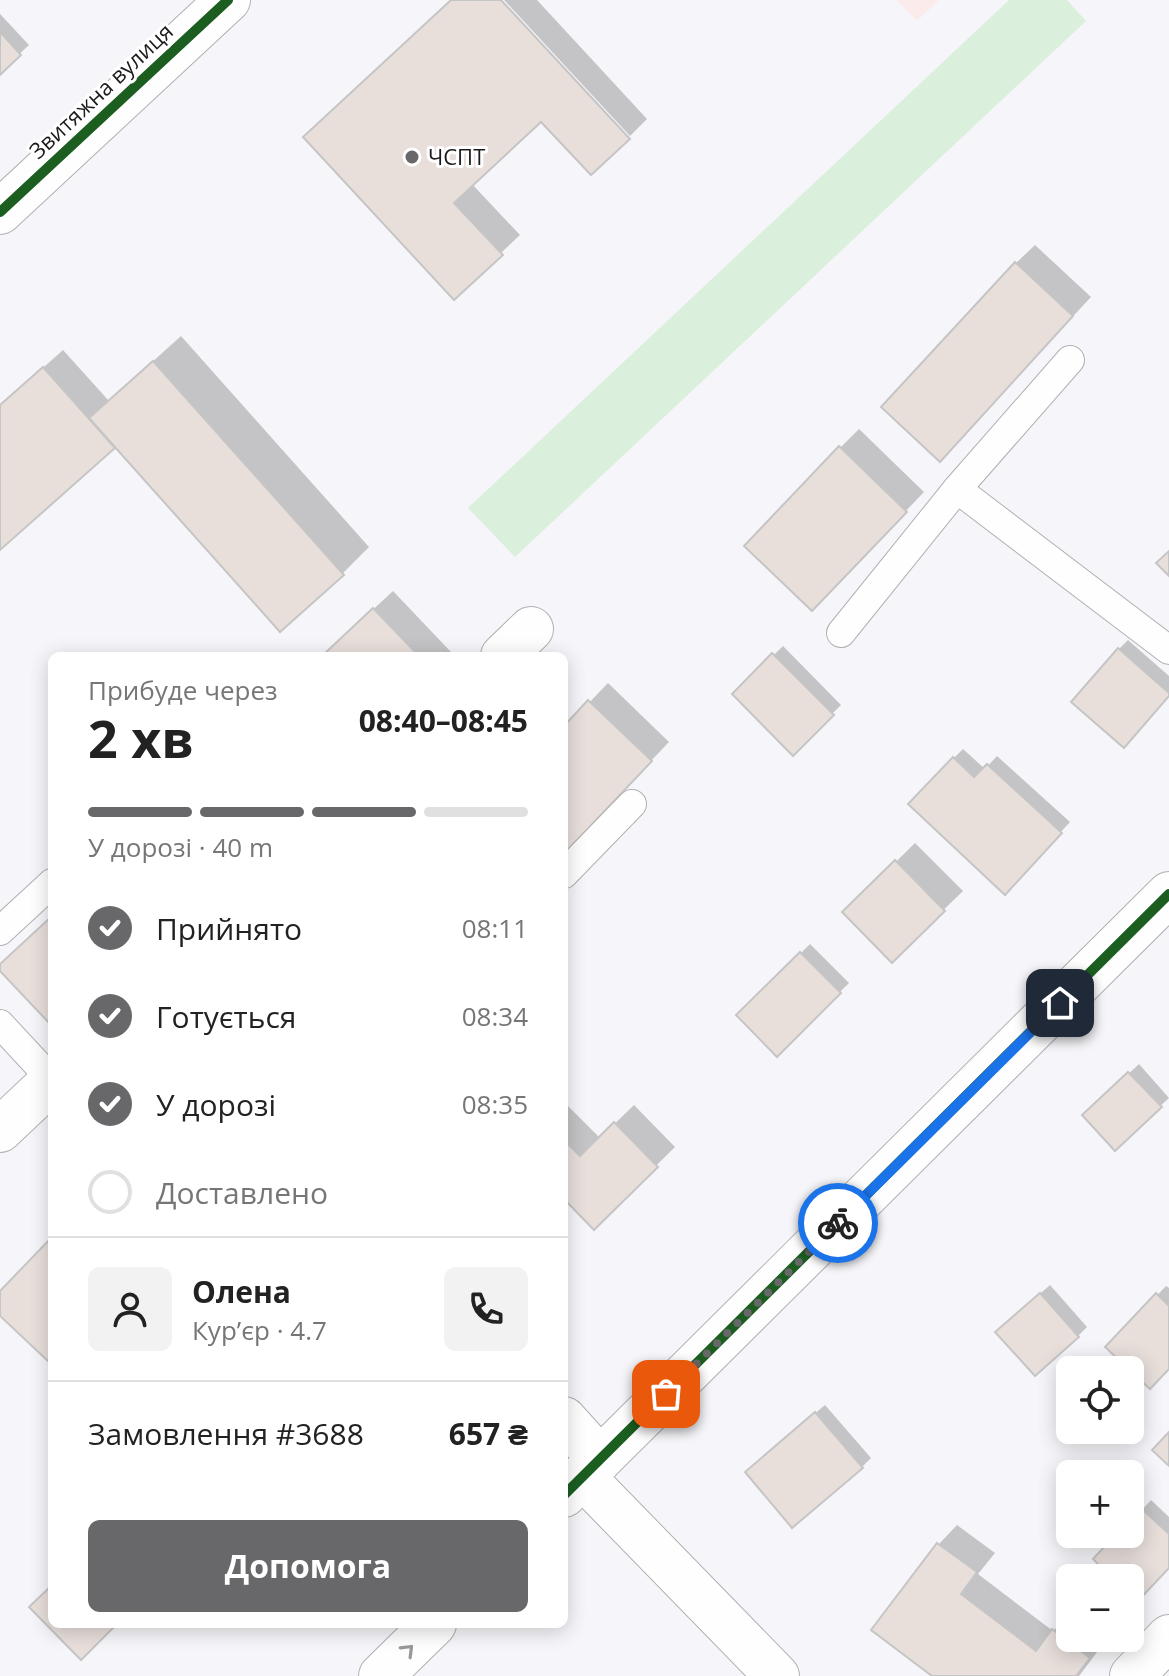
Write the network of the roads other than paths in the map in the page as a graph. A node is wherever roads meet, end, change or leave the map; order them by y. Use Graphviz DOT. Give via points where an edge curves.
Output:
graph roads {
  1 [pos="228,0"];
  2 [pos="0,212"];
  3 [pos="1070,360"];
  4 [pos="957,489"];
  5 [pos="841,633"];
  6 [pos="1169,650"];
  7 [pos="632,804"];
  8 [pos="568,870"];
  9 [pos="48,887"];
  10 [pos="1169,894"];
  11 [pos="0,931"];
  12 [pos="0,1024"];
  13 [pos="48,1076"];
  14 [pos="48,1084"];
  15 [pos="0,1130"];
  16 [pos="568,1432"];
  17 [pos="582,1477"];
  18 [pos="430,1628"];
  19 [pos="1169,1637"];
  20 [pos="381,1676"];
  21 [pos="777,1676"];
  22 [pos="1132,1676"];
  1 -- 2 [label="street, Звитяжна вулиця"];
  3 -- 4 [label="lane"];
  4 -- 5 [label="lane"];
  4 -- 6 [label="lane"];
  7 -- 8 [label="lane"];
  9 -- 11 [label="lane"];
  10 -- 17 [label="street"];
  12 -- 13 [label="lane"];
  14 -- 15 [label="street"];
  16 -- 17 [label="street"];
  17 -- 21 [label="street"];
  20 -- 18 [label="street, one-way"];
  19 -- 22 [label="street"];
}
